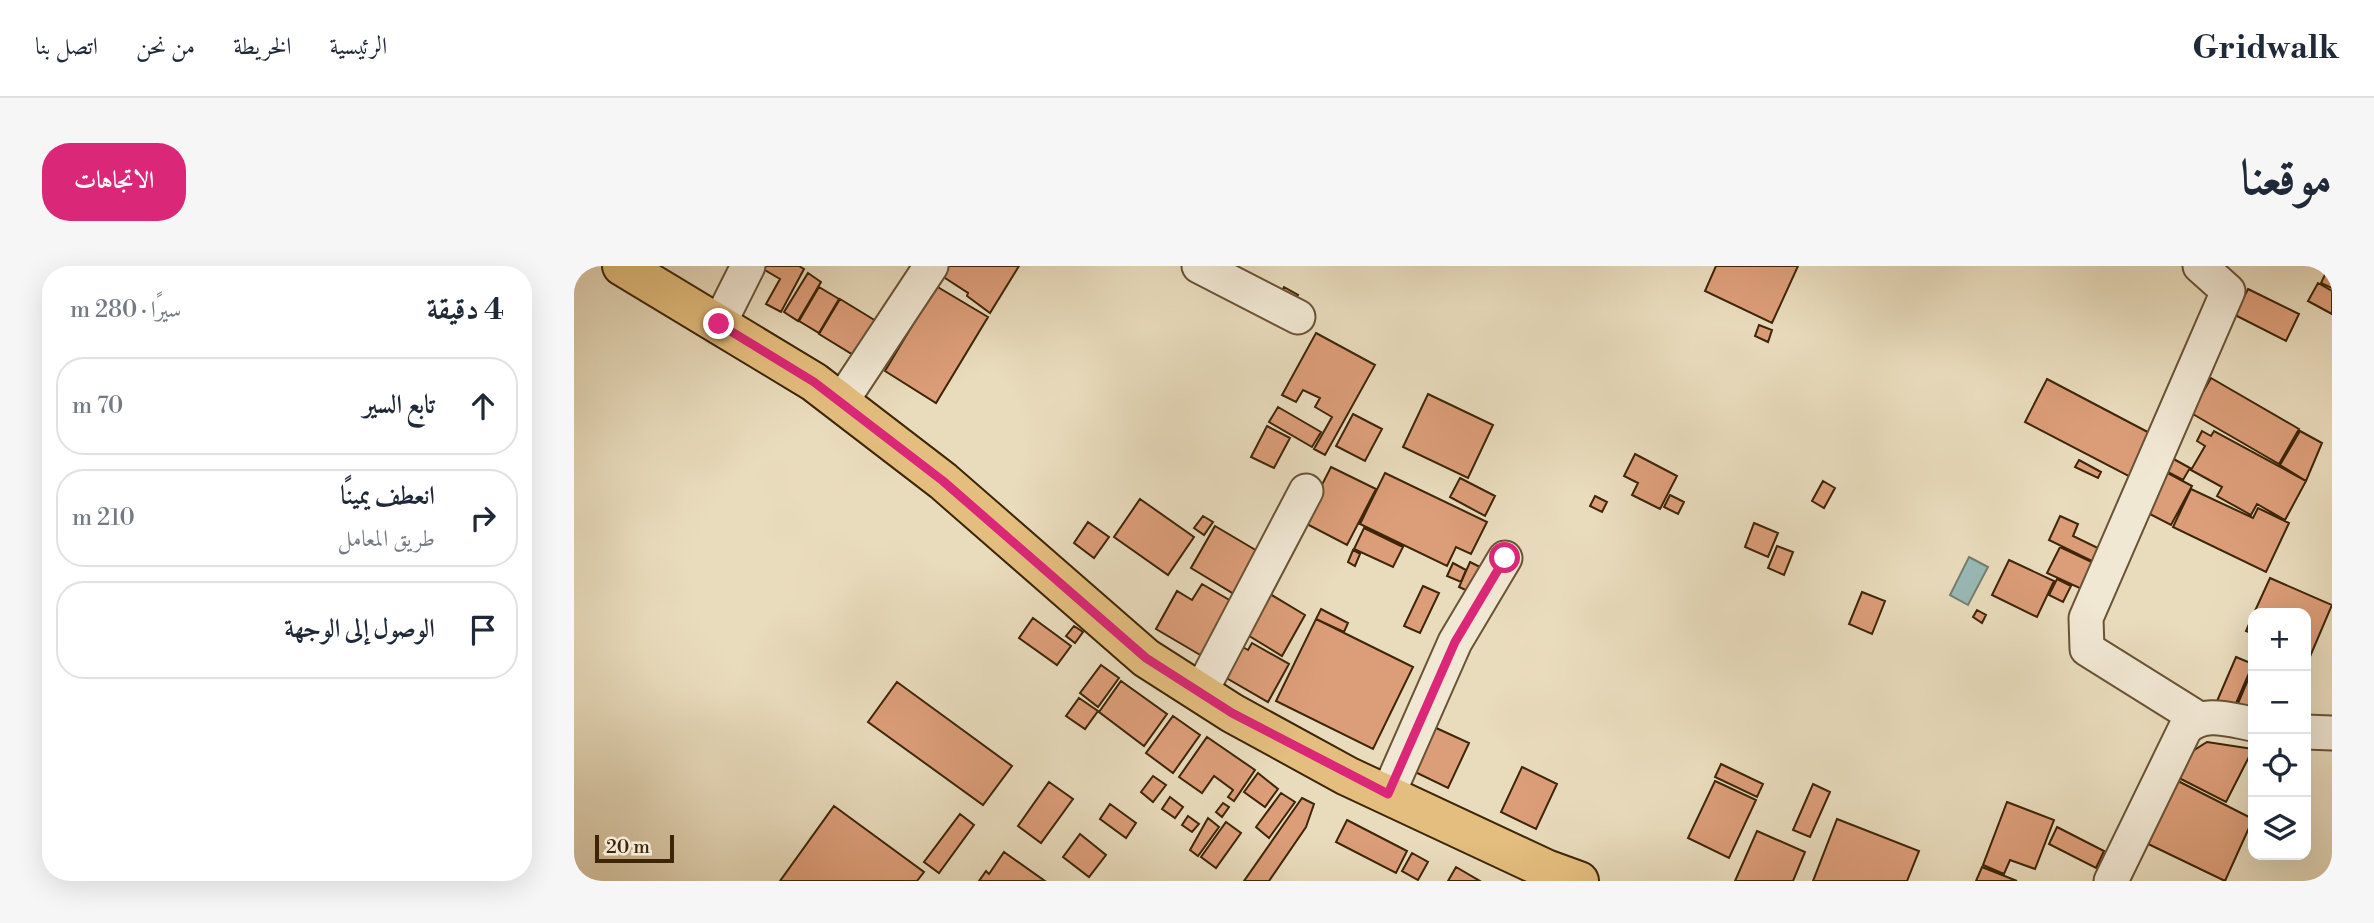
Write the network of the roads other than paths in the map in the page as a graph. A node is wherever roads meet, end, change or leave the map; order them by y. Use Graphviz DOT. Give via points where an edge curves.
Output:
graph roads {
  1 [pos="622,266"];
  2 [pos="748,266"];
  3 [pos="931,266"];
  4 [pos="1199,266"];
  5 [pos="2200,266"];
  6 [pos="1298,317"];
  7 [pos="719,324"];
  8 [pos="841,402"];
  9 [pos="1306,491"];
  10 [pos="1505,558"];
  11 [pos="1200,693"];
  12 [pos="2199,719"];
  13 [pos="2248,723"];
  14 [pos="2311,732"];
  15 [pos="2332,733"];
  16 [pos="1388,794"];
  17 [pos="1579,881"];
  18 [pos="2111,881"];
  1 -- 7 [label="main road"];
  2 -- 7 [label="street"];
  3 -- 8 [label="street"];
  4 -- 6 [label="street"];
  5 -- 12 [label="street" via="2228,291 2086,618 2087,649"];
  7 -- 8 [label="main road"];
  8 -- 11 [label="main road" via="943,481 1146,658"];
  9 -- 11 [label="street"];
  10 -- 16 [label="street" via="1455,642"];
  11 -- 16 [label="main road"];
  12 -- 13 [label="street"];
  12 -- 18 [label="street" via="2181,736"];
  14 -- 15 [label="street"];
  16 -- 17 [label="main road"];
}
